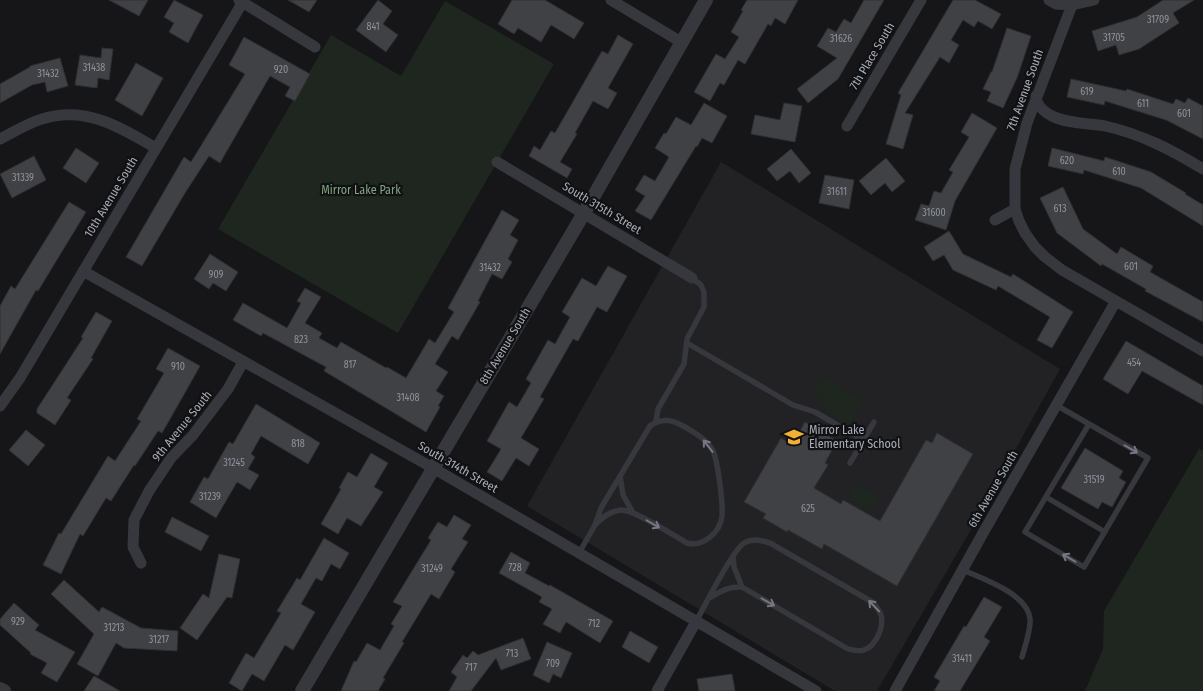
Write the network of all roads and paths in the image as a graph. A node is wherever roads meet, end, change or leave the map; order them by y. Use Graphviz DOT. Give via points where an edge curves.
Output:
graph roads {
  1 [pos="611,0"];
  2 [pos="706,0"];
  3 [pos="921,0"];
  4 [pos="1049,0"];
  5 [pos="1094,0"];
  6 [pos="242,1"];
  7 [pos="1072,5"];
  8 [pos="681,42"];
  9 [pos="315,47"];
  10 [pos="1036,96"];
  11 [pos="847,126"];
  12 [pos="0,139"];
  13 [pos="156,148"];
  14 [pos="497,162"];
  15 [pos="1203,169"];
  16 [pos="1014,209"];
  17 [pos="584,213"];
  18 [pos="995,220"];
  19 [pos="83,271"];
  20 [pos="692,278"];
  21 [pos="1116,301"];
  22 [pos="687,343"];
  23 [pos="1203,351"];
  24 [pos="243,362"];
  25 [pos="1056,405"];
  26 [pos="0,406"];
  27 [pos="656,421"];
  28 [pos="874,422"];
  29 [pos="1089,424"];
  30 [pos="863,440"];
  31 [pos="850,463"];
  32 [pos="433,468"];
  33 [pos="620,476"];
  34 [pos="1046,497"];
  35 [pos="634,514"];
  36 [pos="595,525"];
  37 [pos="1105,532"];
  38 [pos="579,553"];
  39 [pos="733,556"];
  40 [pos="140,563"];
  41 [pos="963,570"];
  42 [pos="742,586"];
  43 [pos="709,598"];
  44 [pos="697,620"];
  45 [pos="1022,657"];
  46 [pos="0,689"];
  47 [pos="4,691"];
  48 [pos="302,691"];
  49 [pos="657,691"];
  50 [pos="816,691"];
  51 [pos="895,691"];
  1 -- 8 [label="street"];
  2 -- 8 [label="street, 8th Avenue South"];
  3 -- 11 [label="street, 7th Place South"];
  4 -- 7 [label="street"];
  5 -- 7 [label="street"];
  6 -- 9 [label="street"];
  6 -- 13 [label="street, 10th Avenue South"];
  7 -- 10 [label="street, 7th Avenue South"];
  8 -- 17 [label="street, 8th Avenue South"];
  10 -- 15 [label="street" via="1040,107 1050,116 1112,128 1154,142"];
  10 -- 16 [label="street, 7th Avenue South" via="1015,168"];
  12 -- 13 [label="street" via="30,123 70,114 110,122"];
  13 -- 19 [label="street, 10th Avenue South"];
  14 -- 17 [label="street, South 315th Street"];
  16 -- 18 [label="street"];
  16 -- 21 [label="street, 7th Avenue South" via="1025,233 1045,257"];
  17 -- 20 [label="street, South 315th Street"];
  17 -- 32 [label="street, 8th Avenue South"];
  19 -- 24 [label="street, South 314th Street"];
  19 -- 26 [label="street, 10th Avenue South"];
  20 -- 22 [label="lane" via="701,285 705,299"];
  21 -- 23 [label="street, 7th Avenue South"];
  21 -- 25 [label="street, 6th Avenue South"];
  22 -- 27 [label="lane" via="684,364 658,409"];
  22 -- 30 [label="lane" via="793,405 815,412"];
  24 -- 32 [label="street, South 314th Street"];
  24 -- 40 [label="street, 9th Avenue South" via="228,389 171,458 134,520 133,547"];
  25 -- 29 [label="lane"];
  25 -- 41 [label="street, 6th Avenue South"];
  27 -- 33 [label="lane"];
  35 -- 27 [label="lane, one-way" via="695,545 709,538 722,518 716,458 712,449 682,425"];
  28 -- 30 [label="lane"];
  29 -- 34 [label="lane"];
  29 -- 37 [label="lane, one-way" via="1148,458"];
  30 -- 31 [label="lane"];
  32 -- 38 [label="street, South 314th Street"];
  32 -- 48 [label="street, 8th Avenue South"];
  33 -- 35 [label="lane" via="623,495"];
  33 -- 36 [label="lane"];
  34 -- 37 [label="lane"];
  37 -- 34 [label="lane, one-way" via="1084,567 1025,532"];
  35 -- 36 [label="lane" via="628,510 612,512"];
  36 -- 38 [label="lane"];
  38 -- 44 [label="street, South 314th Street"];
  39 -- 42 [label="lane"];
  42 -- 39 [label="lane, one-way" via="848,649 864,650 879,634 881,616 872,602 770,543 752,540 744,543"];
  39 -- 43 [label="lane"];
  41 -- 45 [label="lane" via="1013,594 1028,608 1030,620"];
  41 -- 51 [label="street, 6th Avenue South"];
  42 -- 43 [label="lane" via="732,586"];
  43 -- 44 [label="lane"];
  44 -- 49 [label="street"];
  44 -- 50 [label="street, South 314th Street"];
  46 -- 47 [label="street"];
}
